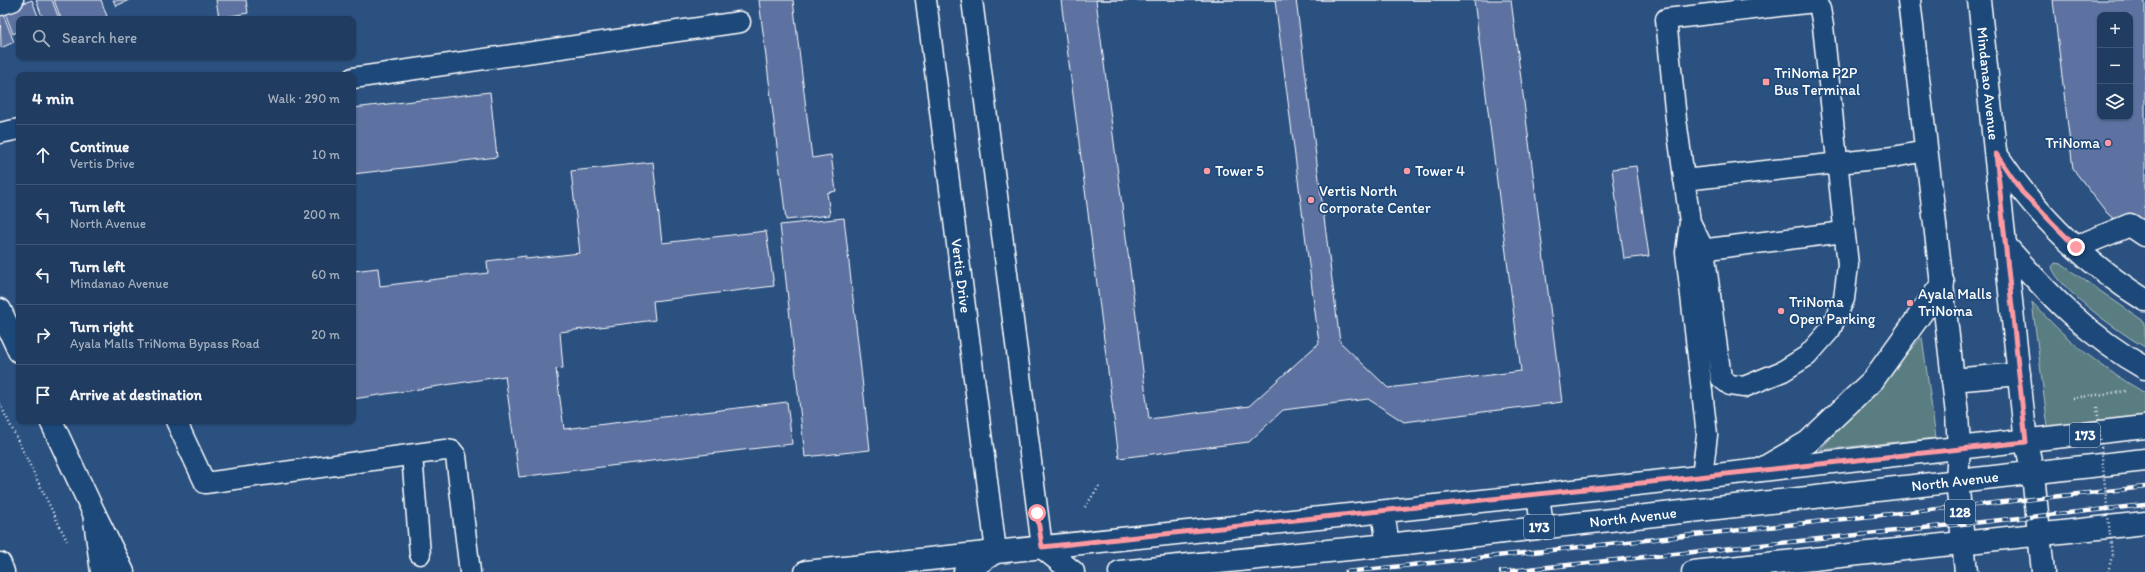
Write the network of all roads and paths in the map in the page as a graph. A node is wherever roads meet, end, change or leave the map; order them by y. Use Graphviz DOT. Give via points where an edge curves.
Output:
graph roads {
  1 [pos="12,0"];
  2 [pos="926,0"];
  3 [pos="972,0"];
  4 [pos="1909,0"];
  5 [pos="1979,0"];
  6 [pos="0,4"];
  7 [pos="740,22"];
  8 [pos="356,78"];
  9 [pos="16,130"];
  10 [pos="0,133"];
  11 [pos="1926,151"];
  12 [pos="1996,154"];
  13 [pos="1838,162"];
  14 [pos="1684,180"];
  15 [pos="1844,232"];
  16 [pos="2145,235"];
  17 [pos="2006,246"];
  18 [pos="2076,247"];
  19 [pos="1695,251"];
  20 [pos="1943,283"];
  21 [pos="2145,300"];
  22 [pos="0,310"];
  23 [pos="16,345"];
  24 [pos="2145,368"];
  25 [pos="2019,374"];
  26 [pos="1953,380"];
  27 [pos="2108,393"];
  28 [pos="2073,398"];
  29 [pos="0,404"];
  30 [pos="2097,407"];
  31 [pos="52,424"];
  32 [pos="177,424"];
  33 [pos="2145,427"];
  34 [pos="2026,442"];
  35 [pos="1959,448"];
  36 [pos="412,454"];
  37 [pos="2145,460"];
  38 [pos="1760,470"];
  39 [pos="2033,474"];
  40 [pos="1702,476"];
  41 [pos="1957,480"];
  42 [pos="1100,485"];
  43 [pos="1538,495"];
  44 [pos="1086,507"];
  45 [pos="1383,512"];
  46 [pos="94,513"];
  47 [pos="2145,523"];
  48 [pos="1542,527"];
  49 [pos="2039,535"];
  50 [pos="1963,543"];
  51 [pos="69,544"];
  52 [pos="1388,545"];
  53 [pos="1042,547"];
  54 [pos="996,551"];
  55 [pos="420,554"];
  56 [pos="0,564"];
  57 [pos="3,572"];
  58 [pos="102,572"];
  59 [pos="123,572"];
  60 [pos="470,572"];
  61 [pos="806,572"];
  62 [pos="965,572"];
  63 [pos="1073,572"];
  64 [pos="1120,572"];
  65 [pos="1693,572"];
  66 [pos="1966,572"];
  67 [pos="2043,572"];
  68 [pos="2108,572"];
  1 -- 6 [label="main road"];
  2 -- 54 [label="lane, Vertis Drive"];
  3 -- 53 [label="lane"];
  4 -- 11 [label="main road"];
  5 -- 12 [label="main road, Mindanao Avenue"];
  7 -- 8 [label="lane"];
  9 -- 10 [label="lane"];
  11 -- 13 [label="lane"];
  11 -- 20 [label="main road"];
  12 -- 17 [label="main road, Mindanao Avenue"];
  12 -- 18 [label="main road" via="2022,192"];
  13 -- 14 [label="lane"];
  13 -- 14 [label="lane" via="1820,9 1815,2 1666,19"];
  13 -- 15 [label="lane"];
  14 -- 19 [label="lane"];
  15 -- 19 [label="lane"];
  15 -- 19 [label="lane" via="1848,265 1844,299 1830,330 1807,356 1783,371 1744,387 1730,385 1721,378"];
  16 -- 18 [label="main road" via="2130,225"];
  17 -- 24 [label="main road" via="2038,282 2087,329 2109,347"];
  17 -- 25 [label="main road, Mindanao Avenue"];
  18 -- 21 [label="main road"];
  19 -- 40 [label="lane" via="1707,435"];
  20 -- 26 [label="main road"];
  20 -- 38 [label="main road" via="1873,380 1808,442"];
  22 -- 23 [label="main road"];
  25 -- 26 [label="main road"];
  25 -- 34 [label="main road, Mindanao Avenue"];
  26 -- 35 [label="main road"];
  27 -- 28 [label="path"];
  29 -- 51 [label="path"];
  30 -- 68 [label="path, bridge" via="2112,555"];
  31 -- 46 [label="main road"];
  32 -- 36 [label="lane" via="205,483"];
  33 -- 34 [label="main road, 173"];
  34 -- 35 [label="main road, 173"];
  34 -- 39 [label="main road, Mindanao Avenue"];
  35 -- 38 [label="main road, 173"];
  35 -- 41 [label="main road, 128"];
  36 -- 55 [label="lane"];
  36 -- 60 [label="lane" via="445,450 452,451 456,456"];
  37 -- 39 [label="main road, North Avenue / 173"];
  38 -- 40 [label="main road, 173"];
  39 -- 41 [label="main road, North Avenue / 173"];
  39 -- 49 [label="main road, Mindanao Avenue"];
  40 -- 43 [label="main road, 173"];
  41 -- 48 [label="main road, North Avenue / 173"];
  41 -- 50 [label="main road, 128"];
  42 -- 44 [label="path"];
  43 -- 45 [label="main road, 173"];
  43 -- 48 [label="main road"];
  45 -- 52 [label="main road"];
  45 -- 53 [label="main road, 173"];
  46 -- 58 [label="main road"];
  46 -- 59 [label="main road"];
  47 -- 49 [label="main road"];
  48 -- 52 [label="main road, North Avenue / 173"];
  49 -- 50 [label="main road"];
  49 -- 67 [label="main road, Mindanao Avenue"];
  50 -- 65 [label="main road"];
  50 -- 66 [label="main road, 128"];
  52 -- 64 [label="main road, North Avenue / 173"];
  53 -- 54 [label="main road, 173"];
  53 -- 63 [label="main road"];
  54 -- 61 [label="main road, 173"];
  54 -- 62 [label="main road"];
  56 -- 57 [label="main road"];
}
